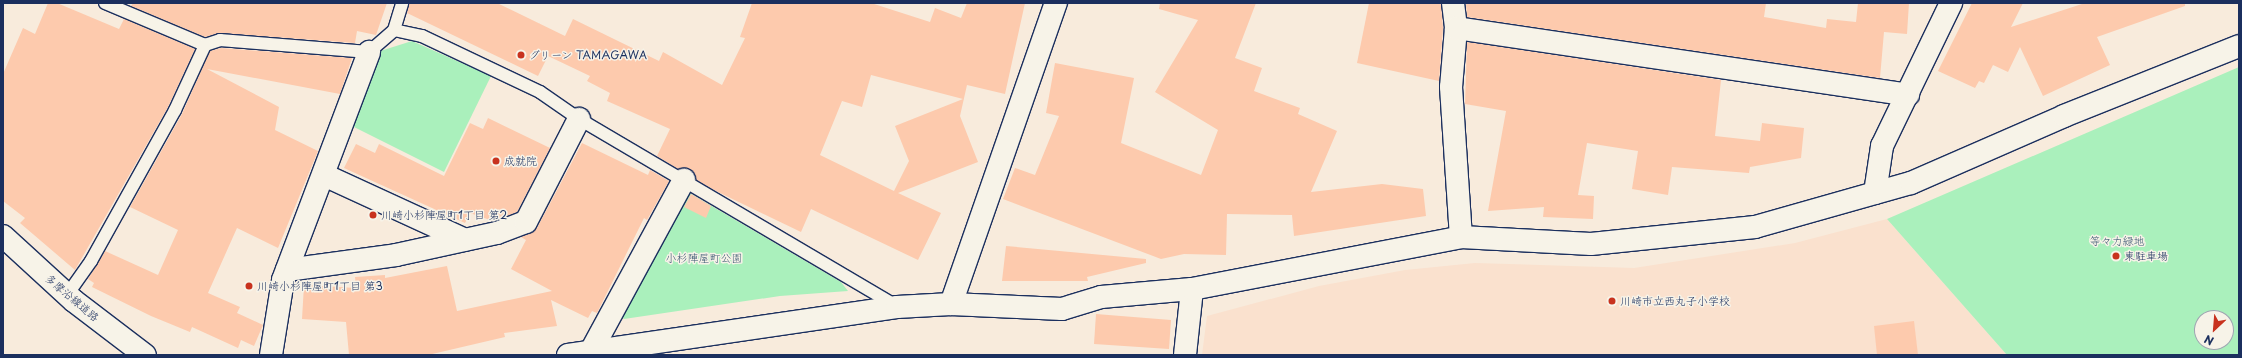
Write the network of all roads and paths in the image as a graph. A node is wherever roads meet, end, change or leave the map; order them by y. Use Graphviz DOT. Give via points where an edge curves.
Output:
graph roads {
  1 [pos="105,3"];
  2 [pos="402,3"];
  3 [pos="1056,3"];
  4 [pos="1453,3"];
  5 [pos="1951,3"];
  6 [pos="1456,28"];
  7 [pos="394,30"];
  8 [pos="205,46"];
  9 [pos="2239,46"];
  10 [pos="369,52"];
  11 [pos="1908,95"];
  12 [pos="579,119"];
  13 [pos="324,175"];
  14 [pos="684,180"];
  15 [pos="1875,193"];
  16 [pos="3,236"];
  17 [pos="1461,237"];
  18 [pos="465,240"];
  19 [pos="287,270"];
  20 [pos="1192,289"];
  21 [pos="67,295"];
  22 [pos="951,304"];
  23 [pos="897,306"];
  24 [pos="591,351"];
  25 [pos="145,355"];
  26 [pos="271,355"];
  27 [pos="568,355"];
  28 [pos="1185,355"];
  1 -- 8 [label="lane"];
  2 -- 7 [label="lane"];
  3 -- 22 [label="street"];
  4 -- 6 [label="street"];
  5 -- 11 [label="street"];
  6 -- 11 [label="street"];
  6 -- 17 [label="street" via="1451,88"];
  7 -- 10 [label="lane"];
  7 -- 12 [label="lane" via="422,36 540,92"];
  8 -- 10 [label="lane" via="220,40"];
  8 -- 21 [label="lane" via="171,117 91,261"];
  9 -- 15 [label="street" via="2064,116 1910,183"];
  10 -- 13 [label="street"];
  11 -- 15 [label="street" via="1882,146"];
  12 -- 14 [label="lane"];
  12 -- 18 [label="street" via="526,222 496,234"];
  13 -- 18 [label="street"];
  13 -- 19 [label="street"];
  14 -- 23 [label="lane"];
  14 -- 24 [label="street"];
  15 -- 17 [label="street" via="1755,226 1724,230 1590,244"];
  16 -- 21 [label="street, 多摩沿線道路"];
  17 -- 20 [label="street"];
  18 -- 19 [label="street" via="338,265"];
  19 -- 26 [label="street"];
  20 -- 22 [label="street" via="1101,297 1062,309"];
  20 -- 28 [label="street"];
  21 -- 25 [label="street, 多摩沿線道路"];
  22 -- 23 [label="street"];
  23 -- 24 [label="street"];
  24 -- 27 [label="street"];
}
